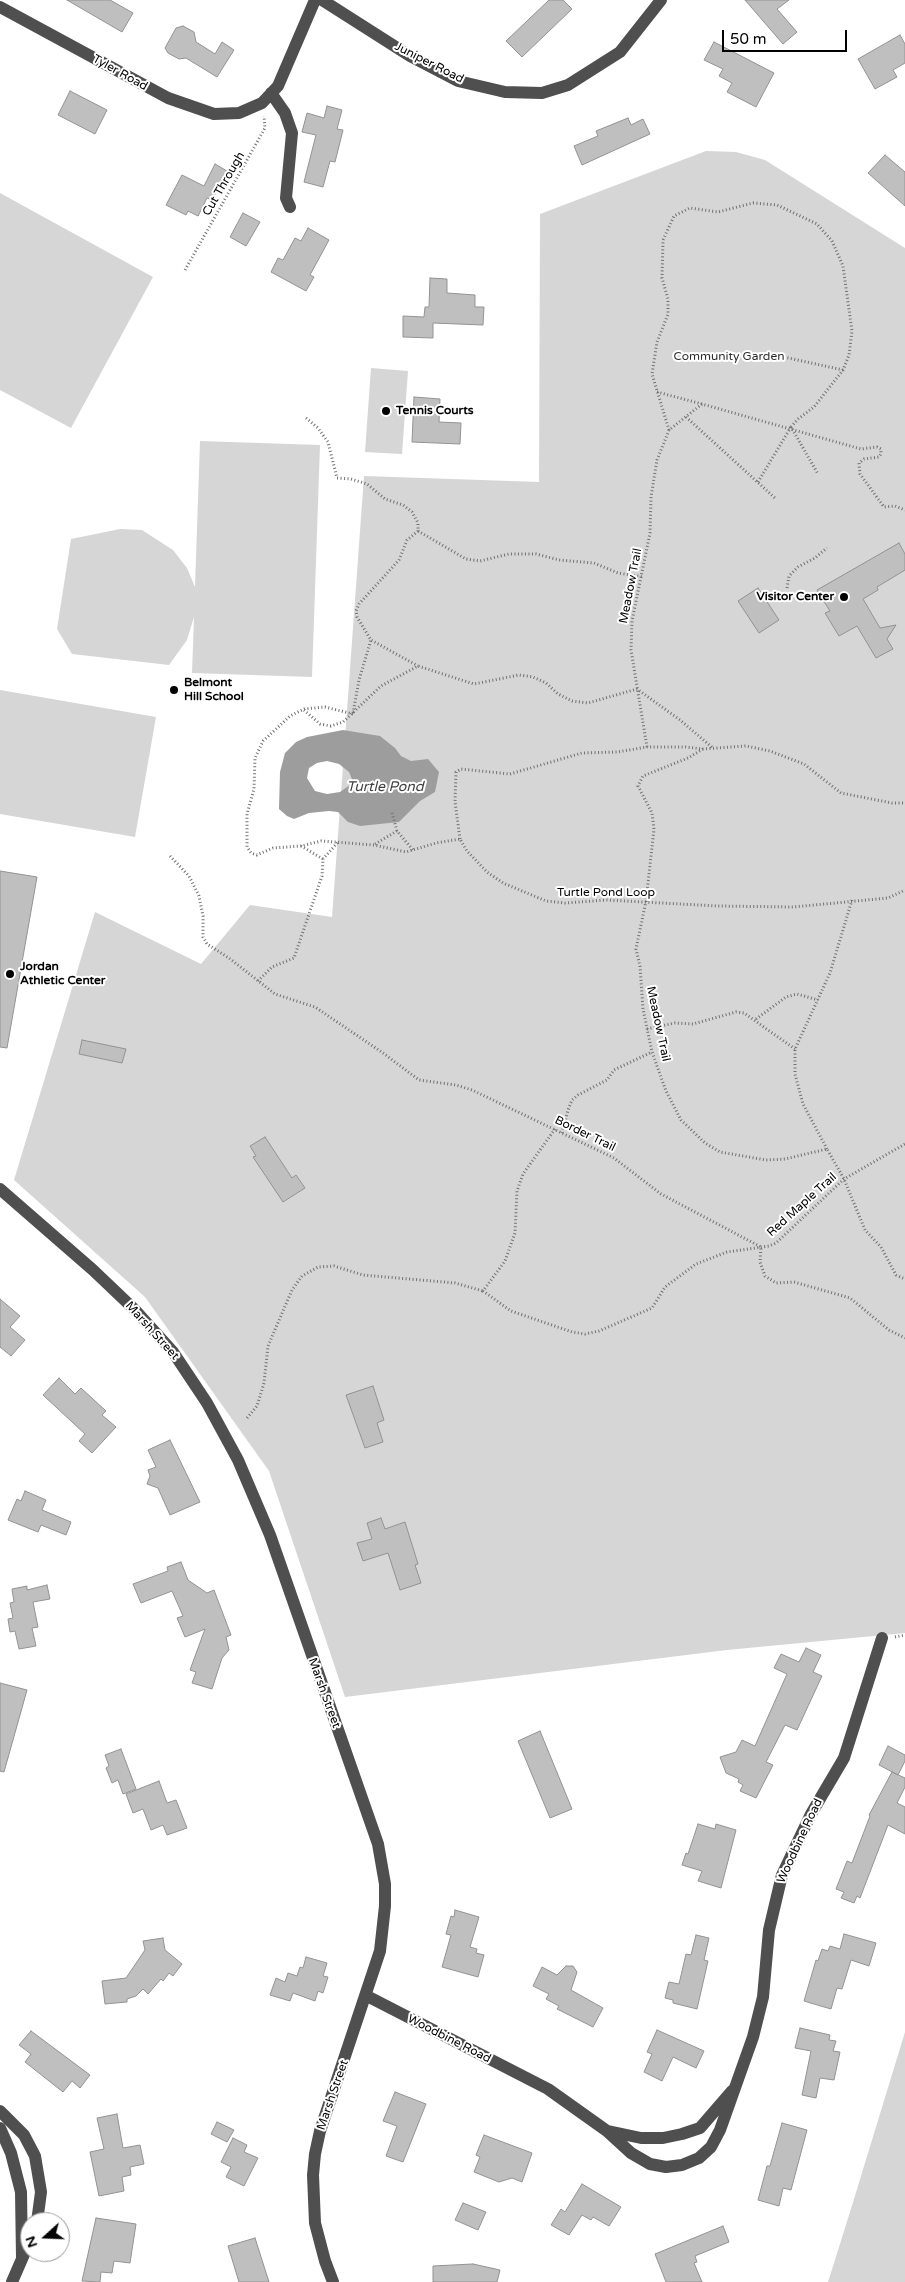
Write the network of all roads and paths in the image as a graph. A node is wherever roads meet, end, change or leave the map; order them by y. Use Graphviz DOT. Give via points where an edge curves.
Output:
graph roads {
  1 [pos="315,0"];
  2 [pos="322,0"];
  3 [pos="661,0"];
  4 [pos="0,7"];
  5 [pos="271,93"];
  6 [pos="262,103"];
  7 [pos="290,207"];
  8 [pos="185,270"];
  9 [pos="784,357"];
  10 [pos="843,370"];
  11 [pos="656,392"];
  12 [pos="702,404"];
  13 [pos="686,417"];
  14 [pos="306,418"];
  15 [pos="791,428"];
  16 [pos="669,430"];
  17 [pos="818,474"];
  18 [pos="758,482"];
  19 [pos="775,498"];
  20 [pos="905,510"];
  21 [pos="418,531"];
  22 [pos="827,548"];
  23 [pos="643,577"];
  24 [pos="787,588"];
  25 [pos="371,640"];
  26 [pos="418,666"];
  27 [pos="638,689"];
  28 [pos="304,709"];
  29 [pos="353,714"];
  30 [pos="647,747"];
  31 [pos="713,748"];
  32 [pos="703,749"];
  33 [pos="905,803"];
  34 [pos="392,813"];
  35 [pos="397,831"];
  36 [pos="460,839"];
  37 [pos="339,841"];
  38 [pos="374,845"];
  39 [pos="301,846"];
  40 [pos="413,850"];
  41 [pos="170,856"];
  42 [pos="323,859"];
  43 [pos="905,890"];
  44 [pos="852,900"];
  45 [pos="646,901"];
  46 [pos="258,980"];
  47 [pos="818,1000"];
  48 [pos="756,1019"];
  49 [pos="647,1029"];
  50 [pos="795,1049"];
  51 [pos="652,1052"];
  52 [pos="555,1129"];
  53 [pos="562,1133"];
  54 [pos="905,1144"];
  55 [pos="827,1149"];
  56 [pos="844,1179"];
  57 [pos="0,1189"];
  58 [pos="762,1247"];
  59 [pos="905,1280"];
  60 [pos="483,1291"];
  61 [pos="905,1338"];
  62 [pos="247,1418"];
  63 [pos="882,1638"];
  64 [pos="367,1996"];
  65 [pos="739,2081"];
  66 [pos="0,2111"];
  67 [pos="0,2128"];
  68 [pos="607,2130"];
  69 [pos="21,2212"];
  70 [pos="38,2212"];
  71 [pos="20,2262"];
  72 [pos="12,2282"];
  73 [pos="333,2282"];
  1 -- 5 [label="street" via="278,86"];
  2 -- 3 [label="street, Juniper Road" via="410,56 458,81 505,92 542,93 568,85 620,52"];
  4 -- 6 [label="street, Tyler Road" via="168,98 214,114 239,113"];
  5 -- 6 [label="street"];
  5 -- 7 [label="street" via="292,133 286,198"];
  6 -- 8 [label="path, Cut Through" via="266,128"];
  9 -- 10 [label="path"];
  10 -- 11 [label="path" via="852,331 843,266 832,241 817,224 777,204 753,203 718,212 690,208 674,216 662,240 662,278 668,314 656,342 652,374"];
  10 -- 15 [label="path" via="814,407"];
  11 -- 12 [label="path"];
  11 -- 16 [label="path"];
  12 -- 13 [label="path"];
  12 -- 15 [label="path"];
  13 -- 16 [label="path"];
  13 -- 18 [label="path"];
  14 -- 21 [label="path" via="328,442 337,478 367,484 384,499 403,505 412,512"];
  15 -- 17 [label="path"];
  15 -- 18 [label="path"];
  15 -- 20 [label="path" via="861,449 881,449 878,457 859,462 860,474 884,507 895,506"];
  16 -- 23 [label="path, Meadow Trail" via="657,460"];
  18 -- 19 [label="path"];
  21 -- 23 [label="path" via="466,559 480,561 509,554 536,554 594,563 618,573"];
  21 -- 25 [label="path" via="408,540 399,560 359,604 357,617"];
  22 -- 24 [label="path" via="798,567 789,576"];
  23 -- 27 [label="path, Meadow Trail" via="632,621 631,650"];
  25 -- 26 [label="path"];
  25 -- 29 [label="path"];
  26 -- 27 [label="path" via="474,684 504,676 533,677 572,701 588,703"];
  26 -- 29 [label="path" via="381,686"];
  27 -- 30 [label="path, Meadow Trail"];
  27 -- 31 [label="path"];
  28 -- 29 [label="path" via="325,707"];
  28 -- 29 [label="path" via="320,724 330,726"];
  28 -- 39 [label="path" via="290,716 263,741 256,758 254,789 246,814 247,848 251,854"];
  30 -- 32 [label="path"];
  30 -- 36 [label="path" via="582,753 518,773 461,769 456,772 455,802"];
  31 -- 32 [label="path"];
  31 -- 33 [label="path" via="746,746 770,751 804,764 840,793"];
  32 -- 45 [label="path, Meadow Trail" via="639,780 640,793 652,813 654,829"];
  34 -- 35 [label="path"];
  35 -- 38 [label="path"];
  35 -- 40 [label="path"];
  36 -- 40 [label="path"];
  36 -- 45 [label="path, Turtle Pond Loop" via="487,872 503,884 546,901"];
  37 -- 38 [label="path"];
  37 -- 39 [label="path"];
  37 -- 42 [label="path"];
  38 -- 40 [label="path" via="406,852"];
  39 -- 42 [label="path"];
  41 -- 46 [label="path, Border Trail" via="189,876 199,896 203,937 207,944"];
  42 -- 46 [label="path" via="322,876 294,958 266,971"];
  43 -- 44 [label="path, Turtle Pond Loop" via="888,898"];
  44 -- 45 [label="path, Turtle Pond Loop" via="793,907"];
  44 -- 47 [label="path" via="830,973"];
  45 -- 49 [label="path, Meadow Trail" via="636,949"];
  46 -- 52 [label="path, Border Trail" via="275,994 314,1007 383,1052 418,1080 472,1090"];
  47 -- 48 [label="path" via="797,994"];
  47 -- 50 [label="path"];
  48 -- 49 [label="path" via="736,1012 693,1024 675,1022"];
  48 -- 50 [label="path"];
  49 -- 51 [label="path, Meadow Trail"];
  50 -- 55 [label="path" via="795,1074 803,1104"];
  51 -- 53 [label="path" via="614,1070 607,1080 572,1100"];
  51 -- 55 [label="path, Meadow Trail" via="681,1120 720,1152 766,1160 786,1159"];
  52 -- 53 [label="path, Border Trail"];
  52 -- 60 [label="path" via="523,1174 517,1192 515,1233 505,1261"];
  53 -- 58 [label="path, Border Trail" via="614,1158 661,1194"];
  54 -- 56 [label="path, Red Maple Trail"];
  55 -- 56 [label="path"];
  56 -- 58 [label="path, Red Maple Trail" via="776,1243"];
  56 -- 59 [label="path" via="865,1230 881,1247 896,1275"];
  57 -- 64 [label="street, Marsh Street" via="100,1276 154,1330 190,1376 238,1460 270,1535 382,1861 385,1891 383,1929"];
  58 -- 60 [label="path, Red Maple Trail" via="727,1252 696,1264 665,1287 652,1308 585,1334 511,1311"];
  58 -- 61 [label="path" via="760,1262 765,1276 776,1283 794,1282 850,1298 889,1330"];
  60 -- 62 [label="path, Red Maple Trail" via="455,1283 363,1275 334,1266 318,1267 302,1276 292,1290 268,1346 264,1383 257,1406"];
  63 -- 65 [label="street, Woodbine Road" via="844,1758 811,1814 782,1875 769,1930 763,1997"];
  64 -- 68 [label="street, Woodbine Road" via="548,2089"];
  64 -- 73 [label="street, Marsh Street" via="320,2130 315,2154 315,2223"];
  65 -- 68 [label="street, Woodbine Road" via="700,2128 662,2138 641,2138"];
  65 -- 68 [label="street, Woodbine Road" via="711,2147 699,2158 682,2165 650,2164 631,2153"];
  66 -- 70 [label="street" via="24,2135 37,2162 41,2192"];
  67 -- 69 [label="street" via="12,2153 21,2192"];
  71 -- 72 [label="street"];
}
